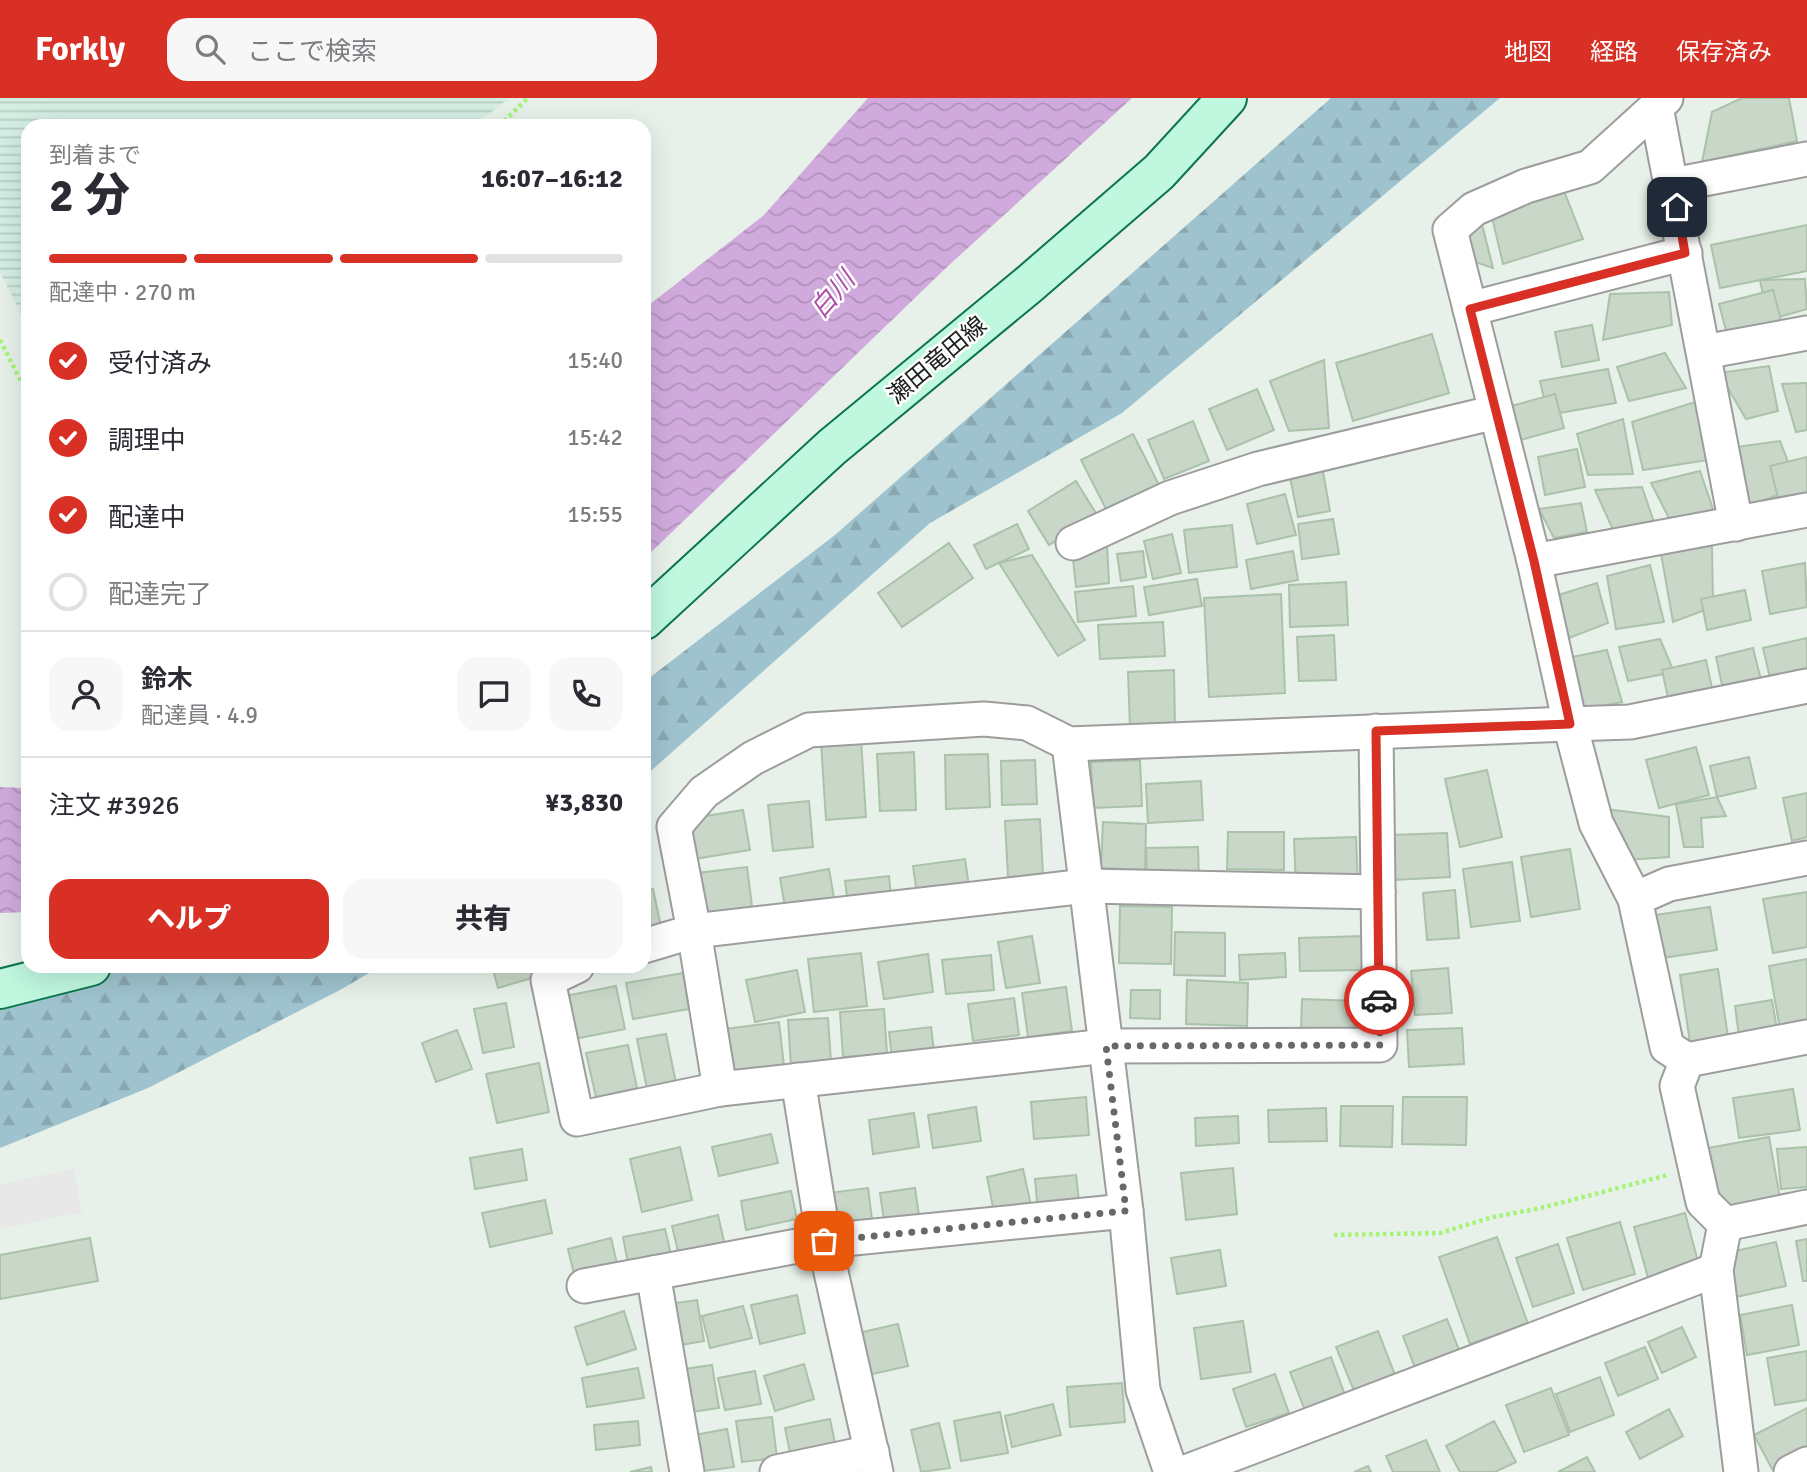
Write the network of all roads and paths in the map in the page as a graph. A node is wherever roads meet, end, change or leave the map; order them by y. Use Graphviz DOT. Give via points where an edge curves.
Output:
graph roads {
  1 [pos="528,98"];
  2 [pos="1227,98"];
  3 [pos="1661,103"];
  4 [pos="506,119"];
  5 [pos="1807,159"];
  6 [pos="1673,184"];
  7 [pos="1685,253"];
  8 [pos="1470,309"];
  9 [pos="1807,333"];
  10 [pos="0,340"];
  11 [pos="1704,352"];
  12 [pos="21,381"];
  13 [pos="1496,412"];
  14 [pos="1807,510"];
  15 [pos="1736,524"];
  16 [pos="1073,543"];
  17 [pos="1534,561"];
  18 [pos="651,614"];
  19 [pos="1807,686"];
  20 [pos="1570,724"];
  21 [pos="1376,731"];
  22 [pos="1069,744"];
  23 [pos="1807,858"];
  24 [pos="1086,886"];
  25 [pos="1378,892"];
  26 [pos="1635,899"];
  27 [pos="694,931"];
  28 [pos="651,944"];
  29 [pos="63,973"];
  30 [pos="562,973"];
  31 [pos="0,989"];
  32 [pos="1807,1037"];
  33 [pos="1106,1046"];
  34 [pos="1687,1060"];
  35 [pos="798,1080"];
  36 [pos="720,1088"];
  37 [pos="1696,1168"];
  38 [pos="1807,1207"];
  39 [pos="1126,1211"];
  40 [pos="1725,1224"];
  41 [pos="1334,1235"];
  42 [pos="824,1241"];
  43 [pos="1716,1270"];
  44 [pos="653,1273"];
  45 [pos="584,1286"];
  46 [pos="874,1462"];
  47 [pos="1807,1464"];
  48 [pos="687,1472"];
  49 [pos="777,1472"];
  50 [pos="1171,1472"];
  51 [pos="1186,1472"];
  52 [pos="1741,1472"];
  53 [pos="1791,1472"];
  1 -- 4 [label="path"];
  2 -- 18 [label="main road, 瀬田竜田線" via="1159,172 832,447"];
  3 -- 6 [label="street"];
  3 -- 8 [label="street" via="1590,167 1526,186 1474,209 1450,230"];
  5 -- 6 [label="street"];
  6 -- 7 [label="street"];
  7 -- 8 [label="street"];
  7 -- 11 [label="street"];
  8 -- 13 [label="street"];
  9 -- 11 [label="street"];
  10 -- 12 [label="path"];
  11 -- 15 [label="street"];
  13 -- 16 [label="street" via="1258,469 1170,498"];
  13 -- 17 [label="street"];
  14 -- 15 [label="street"];
  15 -- 17 [label="street"];
  17 -- 20 [label="street"];
  19 -- 20 [label="street" via="1630,722"];
  20 -- 21 [label="street"];
  20 -- 26 [label="street" via="1596,823"];
  21 -- 22 [label="street"];
  21 -- 25 [label="street"];
  22 -- 24 [label="street"];
  22 -- 27 [label="street" via="1027,723 984,719 809,730 753,758 704,792 674,827"];
  23 -- 26 [label="street" via="1669,884"];
  24 -- 25 [label="street"];
  24 -- 27 [label="street"];
  24 -- 33 [label="street"];
  25 -- 33 [label="street" via="1380,1045"];
  26 -- 34 [label="street" via="1667,1046"];
  27 -- 28 [label="street"];
  27 -- 36 [label="street"];
  29 -- 31 [label="main road"];
  30 -- 36 [label="street" via="548,980 577,1119"];
  32 -- 34 [label="street"];
  33 -- 35 [label="street"];
  33 -- 39 [label="street"];
  34 -- 37 [label="street" via="1677,1086"];
  35 -- 36 [label="street"];
  35 -- 42 [label="street"];
  37 -- 40 [label="street" via="1703,1202"];
  37 -- 41 [label="path" via="1440,1233"];
  38 -- 40 [label="street"];
  39 -- 42 [label="street"];
  39 -- 50 [label="street" via="1143,1390"];
  40 -- 43 [label="street"];
  42 -- 44 [label="street"];
  42 -- 46 [label="street"];
  43 -- 51 [label="street"];
  43 -- 52 [label="street"];
  44 -- 45 [label="street"];
  44 -- 48 [label="street"];
  46 -- 49 [label="street"];
  47 -- 53 [label="street"];
}
